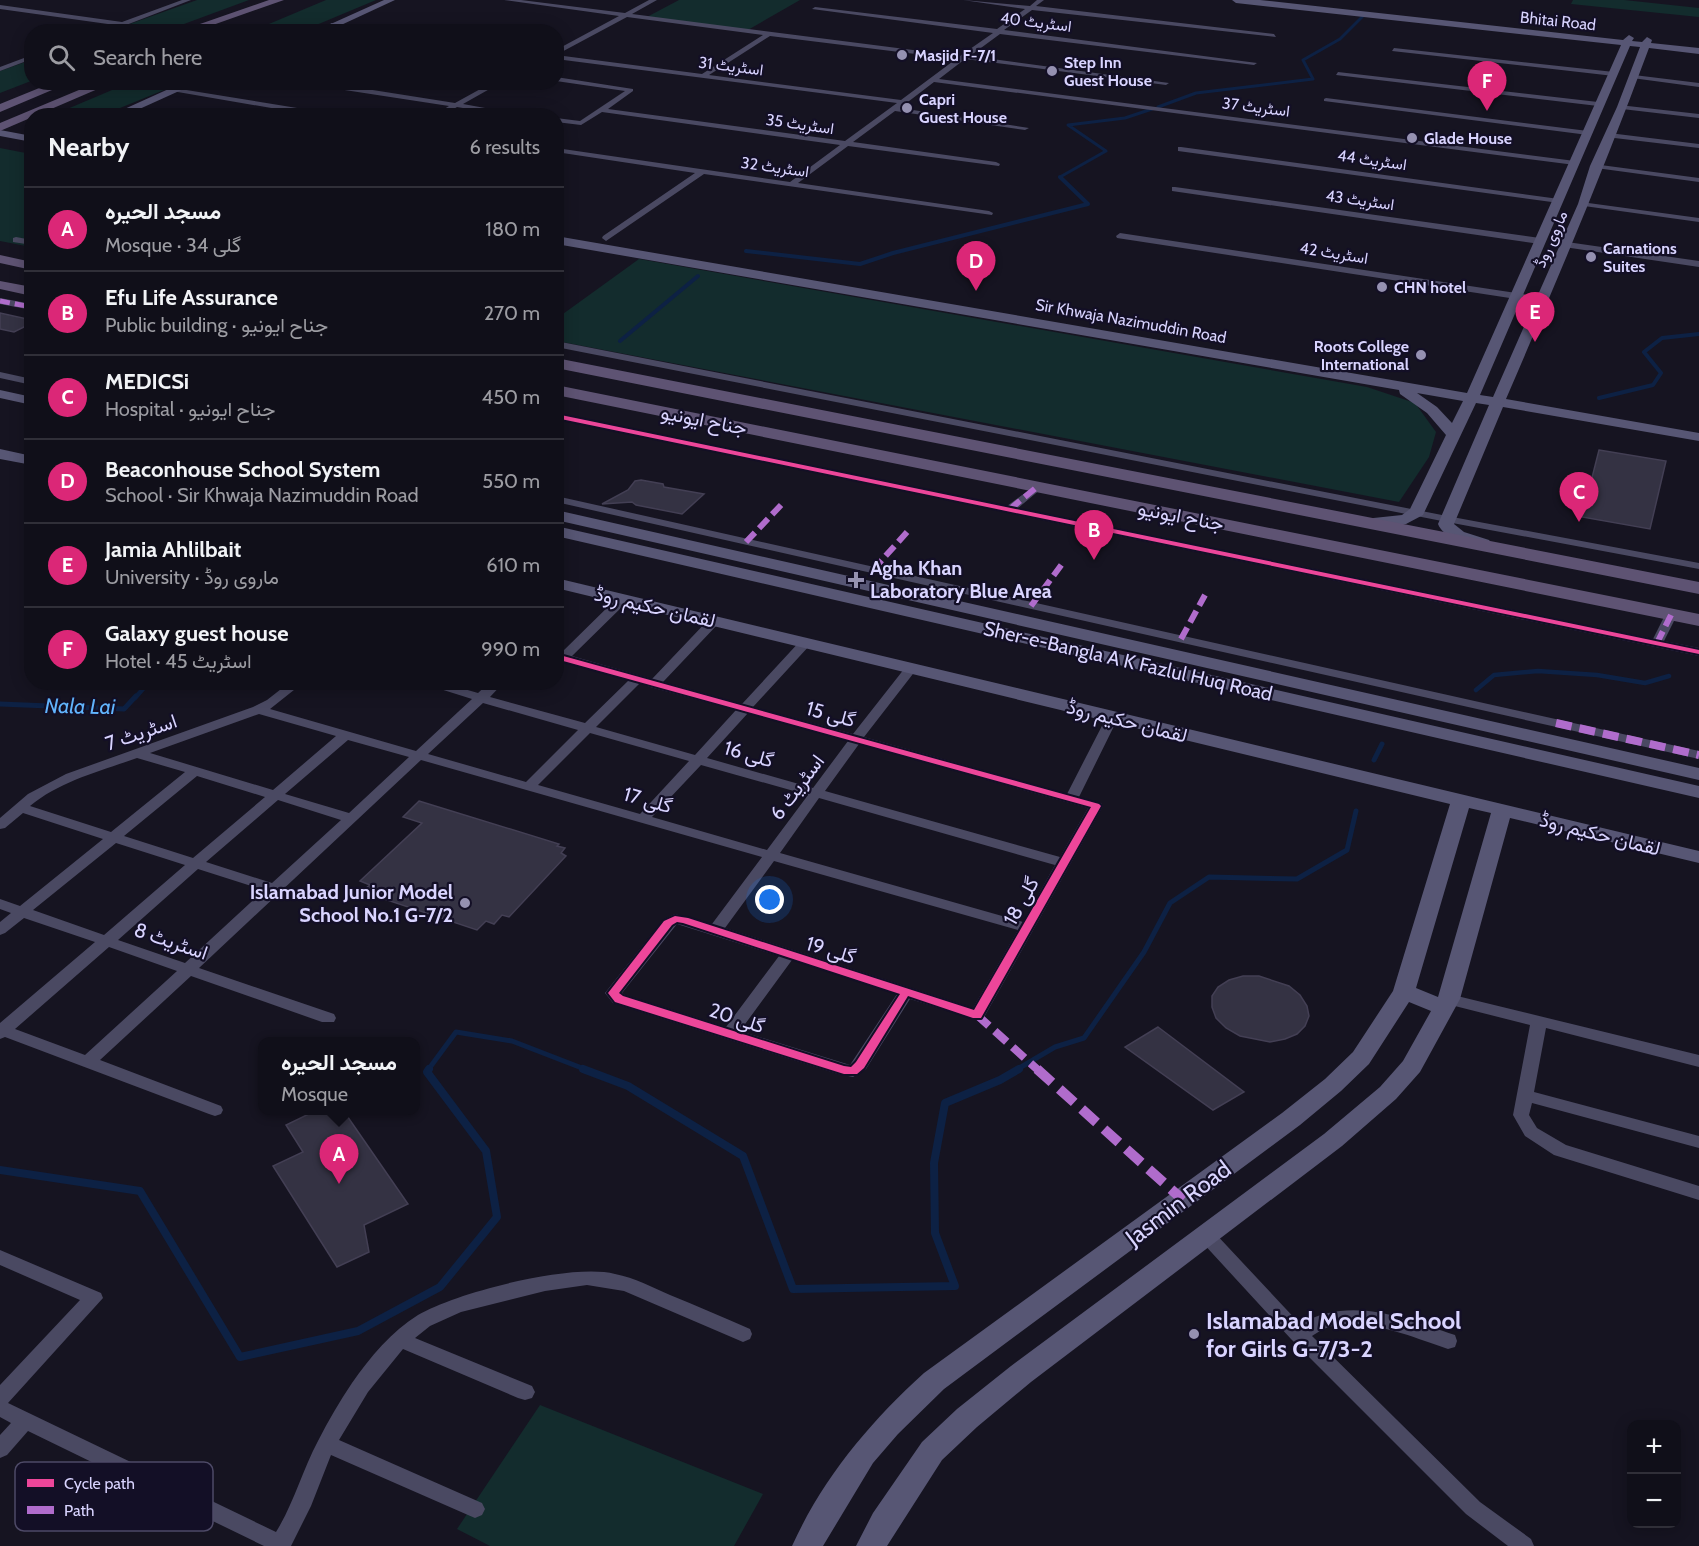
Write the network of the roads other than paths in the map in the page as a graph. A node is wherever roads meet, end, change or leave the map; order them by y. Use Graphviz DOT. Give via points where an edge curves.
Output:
graph roads {
  1 [pos="188,0"];
  2 [pos="279,0"];
  3 [pos="392,0"];
  4 [pos="507,0"];
  5 [pos="654,0"];
  6 [pos="966,0"];
  7 [pos="1041,0"];
  8 [pos="1236,0"];
  9 [pos="1279,0"];
  10 [pos="291,3"];
  11 [pos="1303,5"];
  12 [pos="0,7"];
  13 [pos="1031,8"];
  14 [pos="815,9"];
  15 [pos="240,15"];
  16 [pos="622,16"];
  17 [pos="122,24"];
  18 [pos="203,24"];
  19 [pos="217,24"];
  20 [pos="242,24"];
  21 [pos="334,24"];
  22 [pos="998,31"];
  23 [pos="768,34"];
  24 [pos="1274,36"];
  25 [pos="1628,41"];
  26 [pos="1646,43"];
  27 [pos="1699,46"];
  28 [pos="564,50"];
  29 [pos="1394,50"];
  30 [pos="1699,51"];
  31 [pos="564,56"];
  32 [pos="962,58"];
  33 [pos="24,60"];
  34 [pos="0,62"];
  35 [pos="1254,63"];
  36 [pos="13,64"];
  37 [pos="0,69"];
  38 [pos="1338,74"];
  39 [pos="1614,74"];
  40 [pos="703,76"];
  41 [pos="1634,77"];
  42 [pos="564,80"];
  43 [pos="934,80"];
  44 [pos="1166,83"];
  45 [pos="1699,85"];
  46 [pos="26,90"];
  47 [pos="46,90"];
  48 [pos="69,90"];
  49 [pos="90,90"];
  50 [pos="174,90"];
  51 [pos="358,90"];
  52 [pos="484,90"];
  53 [pos="0,100"];
  54 [pos="1326,100"];
  55 [pos="902,102"];
  56 [pos="455,105"];
  57 [pos="1610,105"];
  58 [pos="0,108"];
  59 [pos="24,108"];
  60 [pos="25,108"];
  61 [pos="46,108"];
  62 [pos="132,108"];
  63 [pos="285,108"];
  64 [pos="450,108"];
  65 [pos="474,108"];
  66 [pos="893,109"];
  67 [pos="602,110"];
  68 [pos="1699,116"];
  69 [pos="24,117"];
  70 [pos="0,118"];
  71 [pos="564,121"];
  72 [pos="0,127"];
  73 [pos="1025,128"];
  74 [pos="0,133"];
  75 [pos="1588,133"];
  76 [pos="1609,135"];
  77 [pos="24,137"];
  78 [pos="0,144"];
  79 [pos="844,144"];
  80 [pos="1699,146"];
  81 [pos="24,148"];
  82 [pos="1181,149"];
  83 [pos="564,151"];
  84 [pos="1575,163"];
  85 [pos="996,164"];
  86 [pos="1596,165"];
  87 [pos="701,172"];
  88 [pos="1699,180"];
  89 [pos="792,184"];
  90 [pos="1175,189"];
  91 [pos="1559,201"];
  92 [pos="1584,204"];
  93 [pos="989,213"];
  94 [pos="1699,220"];
  95 [pos="564,230"];
  96 [pos="1120,236"];
  97 [pos="606,238"];
  98 [pos="16,240"];
  99 [pos="564,241"];
  100 [pos="1540,241"];
  101 [pos="24,242"];
  102 [pos="1567,245"];
  103 [pos="0,253"];
  104 [pos="24,258"];
  105 [pos="0,259"];
  106 [pos="24,264"];
  107 [pos="1699,264"];
  108 [pos="0,277"];
  109 [pos="24,282"];
  110 [pos="0,285"];
  111 [pos="24,290"];
  112 [pos="1517,296"];
  113 [pos="1543,300"];
  114 [pos="0,301"];
  115 [pos="24,306"];
  116 [pos="564,346"];
  117 [pos="564,365"];
  118 [pos="0,375"];
  119 [pos="24,380"];
  120 [pos="1390,384"];
  121 [pos="564,392"];
  122 [pos="1474,393"];
  123 [pos="0,394"];
  124 [pos="24,399"];
  125 [pos="1498,403"];
  126 [pos="0,406"];
  127 [pos="24,411"];
  128 [pos="564,418"];
  129 [pos="1699,425"];
  130 [pos="1454,434"];
  131 [pos="1699,437"];
  132 [pos="0,454"];
  133 [pos="24,459"];
  134 [pos="1037,487"];
  135 [pos="564,501"];
  136 [pos="1010,509"];
  137 [pos="1417,512"];
  138 [pos="564,517"];
  139 [pos="1447,519"];
  140 [pos="1370,522"];
  141 [pos="564,532"];
  142 [pos="1500,549"];
  143 [pos="1699,566"];
  144 [pos="564,585"];
  145 [pos="1699,588"];
  146 [pos="911,595"];
  147 [pos="623,599"];
  148 [pos="1671,615"];
  149 [pos="714,621"];
  150 [pos="1699,621"];
  151 [pos="806,642"];
  152 [pos="1656,643"];
  153 [pos="1699,652"];
  154 [pos="564,653"];
  155 [pos="564,658"];
  156 [pos="912,667"];
  157 [pos="638,679"];
  158 [pos="654,684"];
  159 [pos="288,690"];
  160 [pos="452,690"];
  161 [pos="489,690"];
  162 [pos="480,698"];
  163 [pos="745,709"];
  164 [pos="258,710"];
  165 [pos="1112,718"];
  166 [pos="587,728"];
  167 [pos="345,735"];
  168 [pos="856,739"];
  169 [pos="139,754"];
  170 [pos="1699,755"];
  171 [pos="419,756"];
  172 [pos="1596,759"];
  173 [pos="698,760"];
  174 [pos="195,771"];
  175 [pos="1699,774"];
  176 [pos="528,786"];
  177 [pos="1699,792"];
  178 [pos="818,794"];
  179 [pos="275,795"];
  180 [pos="1071,799"];
  181 [pos="1461,801"];
  182 [pos="1096,806"];
  183 [pos="21,808"];
  184 [pos="1502,810"];
  185 [pos="351,818"];
  186 [pos="643,819"];
  187 [pos="0,825"];
  188 [pos="113,838"];
  189 [pos="770,855"];
  190 [pos="1699,857"];
  191 [pos="1063,863"];
  192 [pos="195,864"];
  193 [pos="275,889"];
  194 [pos="0,904"];
  195 [pos="22,911"];
  196 [pos="1027,928"];
  197 [pos="0,930"];
  198 [pos="715,931"];
  199 [pos="106,941"];
  200 [pos="788,956"];
  201 [pos="188,969"];
  202 [pos="906,992"];
  203 [pos="1404,992"];
  204 [pos="613,993"];
  205 [pos="1447,1003"];
  206 [pos="977,1015"];
  207 [pos="328,1018"];
  208 [pos="1539,1021"];
  209 [pos="1,1031"];
  210 [pos="729,1034"];
  211 [pos="1699,1061"];
  212 [pos="88,1062"];
  213 [pos="1524,1095"];
  214 [pos="215,1110"];
  215 [pos="1699,1142"];
  216 [pos="1699,1193"];
  217 [pos="1207,1236"];
  218 [pos="0,1257"];
  219 [pos="743,1334"];
  220 [pos="1298,1334"];
  221 [pos="401,1340"];
  222 [pos="1448,1341"];
  223 [pos="525,1392"];
  224 [pos="0,1398"];
  225 [pos="0,1408"];
  226 [pos="25,1421"];
  227 [pos="326,1444"];
  228 [pos="0,1449"];
  229 [pos="109,1462"];
  230 [pos="475,1509"];
  231 [pos="213,1512"];
  232 [pos="280,1545"];
  233 [pos="807,1546"];
  234 [pos="871,1546"];
  235 [pos="1524,1546"];
  1 -- 17 [label="street"];
  2 -- 15 [label="main road"];
  3 -- 21 [label="street"];
  4 -- 16 [label="street"];
  5 -- 16 [label="street"];
  6 -- 13 [label="street"];
  7 -- 13 [label="street"];
  8 -- 11 [label="street, Bhitai Road"];
  9 -- 11 [label="street, Bhitai Road"];
  10 -- 20 [label="main road"];
  11 -- 25 [label="street, Bhitai Road"];
  12 -- 17 [label="street"];
  13 -- 22 [label="street"];
  13 -- 24 [label="street"];
  14 -- 22 [label="street, اسٹریٹ 40"];
  15 -- 18 [label="main road"];
  15 -- 19 [label="main road"];
  16 -- 23 [label="street"];
  16 -- 28 [label="street"];
  22 -- 32 [label="street"];
  22 -- 35 [label="street, اسٹریٹ 40"];
  23 -- 32 [label="street"];
  23 -- 40 [label="street"];
  25 -- 26 [label="street, Bhitai Road"];
  25 -- 39 [label="street, ماروی روڈ"];
  26 -- 27 [label="street, Bhitai Road"];
  26 -- 30 [label="street, Bhitai Road"];
  26 -- 41 [label="street, ماروی روڈ"];
  29 -- 39 [label="street"];
  31 -- 40 [label="street, اسٹریٹ 31"];
  32 -- 43 [label="street"];
  32 -- 44 [label="street"];
  33 -- 36 [label="street"];
  34 -- 36 [label="street"];
  36 -- 37 [label="street"];
  38 -- 57 [label="street"];
  39 -- 41 [label="street"];
  39 -- 57 [label="street, ماروی روڈ"];
  40 -- 55 [label="street, اسٹریٹ 31"];
  41 -- 45 [label="street"];
  41 -- 57 [label="street, ماروی روڈ"];
  42 -- 67 [label="street" via="631,90"];
  43 -- 55 [label="street"];
  43 -- 84 [label="street, اسٹریٹ 37"];
  46 -- 53 [label="main road"];
  47 -- 58 [label="main road"];
  48 -- 60 [label="main road"];
  49 -- 61 [label="main road"];
  50 -- 62 [label="street"];
  50 -- 63 [label="street"];
  51 -- 56 [label="street"];
  52 -- 56 [label="street"];
  54 -- 75 [label="street"];
  55 -- 66 [label="street"];
  56 -- 64 [label="street"];
  56 -- 65 [label="street"];
  57 -- 68 [label="street"];
  57 -- 75 [label="street, ماروی روڈ"];
  57 -- 76 [label="street, ماروی روڈ"];
  59 -- 70 [label="main road"];
  66 -- 73 [label="street"];
  66 -- 79 [label="street"];
  67 -- 71 [label="street" via="581,123"];
  67 -- 79 [label="street, اسٹریٹ 35"];
  69 -- 72 [label="main road"];
  74 -- 77 [label="street"];
  75 -- 76 [label="street"];
  75 -- 84 [label="street, ماروی روڈ"];
  76 -- 80 [label="street"];
  76 -- 86 [label="street, ماروی روڈ"];
  78 -- 81 [label="street"];
  79 -- 85 [label="street, اسٹریٹ 35"];
  79 -- 89 [label="street"];
  82 -- 91 [label="street, اسٹریٹ 44"];
  83 -- 87 [label="street, اسٹریٹ 32"];
  84 -- 86 [label="street"];
  84 -- 91 [label="street, ماروی روڈ"];
  86 -- 88 [label="street"];
  86 -- 92 [label="street, ماروی روڈ"];
  87 -- 89 [label="street, اسٹریٹ 32"];
  87 -- 97 [label="street"];
  89 -- 93 [label="street, اسٹریٹ 32"];
  90 -- 100 [label="street, اسٹریٹ 43"];
  91 -- 92 [label="street"];
  91 -- 100 [label="street, ماروی روڈ"];
  92 -- 94 [label="street"];
  92 -- 102 [label="street, ماروی روڈ"];
  95 -- 97 [label="street, Sir Khwaja Nazimuddin Road"];
  96 -- 112 [label="street, اسٹریٹ 42"];
  97 -- 122 [label="street, Sir Khwaja Nazimuddin Road"];
  98 -- 101 [label="street"];
  99 -- 120 [label="street, Sir Khwaja Nazimuddin Road"];
  100 -- 102 [label="street"];
  100 -- 112 [label="street, ماروی روڈ"];
  102 -- 107 [label="street"];
  102 -- 113 [label="street, ماروی روڈ"];
  103 -- 104 [label="main road"];
  105 -- 106 [label="main road"];
  108 -- 109 [label="main road"];
  110 -- 111 [label="main road"];
  112 -- 113 [label="street, اسٹریٹ 42"];
  112 -- 122 [label="street, ماروی روڈ"];
  113 -- 125 [label="street, ماروی روڈ"];
  114 -- 115 [label="street"];
  116 -- 137 [label="street"];
  117 -- 140 [label="main road, جناح ایونیو"];
  118 -- 119 [label="street"];
  120 -- 122 [label="street, Sir Khwaja Nazimuddin Road"];
  120 -- 130 [label="street" via="1421,400"];
  121 -- 134 [label="main road, جناح ایونیو"];
  122 -- 125 [label="street, Sir Khwaja Nazimuddin Road"];
  122 -- 130 [label="street, ماروی روڈ"];
  123 -- 124 [label="street"];
  125 -- 129 [label="street, Sir Khwaja Nazimuddin Road"];
  125 -- 131 [label="street, Sir Khwaja Nazimuddin Road"];
  125 -- 139 [label="street, ماروی روڈ"];
  126 -- 127 [label="street"];
  128 -- 136 [label="street"];
  130 -- 137 [label="street, ماروی روڈ"];
  132 -- 133 [label="street"];
  134 -- 136 [label="street"];
  134 -- 148 [label="main road, جناح ایونیو"];
  135 -- 146 [label="street"];
  136 -- 152 [label="street"];
  137 -- 139 [label="street"];
  137 -- 140 [label="street" via="1406,519"];
  138 -- 146 [label="street, Sher-e-Bangla A K Fazlul Huq Road"];
  139 -- 142 [label="street" via="1452,532"];
  139 -- 143 [label="street"];
  140 -- 142 [label="main road, جناح ایونیو"];
  141 -- 146 [label="street, Sher-e-Bangla A K Fazlul Huq Road"];
  142 -- 145 [label="main road, جناح ایونیو"];
  144 -- 147 [label="street, لقمان حکیم روڈ"];
  146 -- 170 [label="street"];
  146 -- 172 [label="street, Sher-e-Bangla A K Fazlul Huq Road"];
  147 -- 149 [label="street, لقمان حکیم روڈ"];
  147 -- 154 [label="street"];
  148 -- 150 [label="main road, جناح ایونیو"];
  148 -- 152 [label="street"];
  149 -- 151 [label="street, لقمان حکیم روڈ"];
  149 -- 158 [label="street"];
  151 -- 156 [label="street, لقمان حکیم روڈ"];
  151 -- 163 [label="street"];
  152 -- 153 [label="street"];
  155 -- 157 [label="street, گلی 15"];
  156 -- 165 [label="street, لقمان حکیم روڈ"];
  156 -- 168 [label="street, اسٹریٹ 6"];
  157 -- 158 [label="street, گلی 15"];
  157 -- 166 [label="street"];
  158 -- 163 [label="street, گلی 15"];
  159 -- 164 [label="street, اسٹریٹ 7"];
  160 -- 162 [label="street, گلی 16"];
  161 -- 162 [label="street"];
  162 -- 166 [label="street, گلی 16"];
  162 -- 171 [label="street"];
  163 -- 168 [label="street, گلی 15"];
  163 -- 173 [label="street"];
  164 -- 167 [label="street, گلی 17"];
  164 -- 169 [label="street, اسٹریٹ 7"];
  165 -- 180 [label="street"];
  165 -- 181 [label="street, لقمان حکیم روڈ"];
  166 -- 173 [label="street, گلی 16"];
  166 -- 176 [label="street"];
  167 -- 171 [label="street, گلی 17"];
  167 -- 179 [label="street"];
  168 -- 178 [label="street, اسٹریٹ 6"];
  168 -- 180 [label="street, گلی 15"];
  169 -- 174 [label="street"];
  169 -- 183 [label="street, اسٹریٹ 7" via="63,780"];
  171 -- 176 [label="street, گلی 17"];
  171 -- 185 [label="street"];
  172 -- 175 [label="street, Sher-e-Bangla A K Fazlul Huq Road"];
  172 -- 177 [label="street, Sher-e-Bangla A K Fazlul Huq Road"];
  173 -- 178 [label="street, گلی 16"];
  173 -- 186 [label="street"];
  174 -- 179 [label="street"];
  174 -- 188 [label="street"];
  176 -- 186 [label="street, گلی 17"];
  178 -- 189 [label="street, اسٹریٹ 6"];
  178 -- 191 [label="street, گلی 16"];
  179 -- 185 [label="street"];
  179 -- 192 [label="street"];
  180 -- 182 [label="street, گلی 15"];
  181 -- 184 [label="street, لقمان حکیم روڈ"];
  181 -- 203 [label="street, Jasmin Road"];
  182 -- 191 [label="street, گلی 18"];
  183 -- 187 [label="street, اسٹریٹ 7"];
  183 -- 188 [label="street"];
  184 -- 190 [label="street, لقمان حکیم روڈ"];
  184 -- 205 [label="street"];
  185 -- 193 [label="street"];
  186 -- 189 [label="street, گلی 17"];
  188 -- 192 [label="street"];
  188 -- 195 [label="street"];
  189 -- 196 [label="street, گلی 17"];
  189 -- 198 [label="street, اسٹریٹ 6"];
  191 -- 196 [label="street, گلی 18"];
  192 -- 193 [label="street"];
  192 -- 199 [label="street"];
  193 -- 201 [label="street"];
  194 -- 195 [label="street, اسٹریٹ 8"];
  195 -- 197 [label="street"];
  195 -- 199 [label="street, اسٹریٹ 8"];
  196 -- 206 [label="street, گلی 18"];
  198 -- 200 [label="street, گلی 19"];
  198 -- 204 [label="street, گلی 19" via="684,920 668,923"];
  199 -- 201 [label="street, اسٹریٹ 8"];
  199 -- 209 [label="street"];
  200 -- 202 [label="street, گلی 19"];
  200 -- 210 [label="street"];
  201 -- 207 [label="street, اسٹریٹ 8"];
  201 -- 212 [label="street"];
  202 -- 206 [label="street, گلی 19"];
  202 -- 210 [label="street, گلی 20" via="853,1071"];
  203 -- 205 [label="street"];
  203 -- 233 [label="street, Jasmin Road" via="1361,1058 1333,1085 934,1381 890,1422 863,1455"];
  204 -- 210 [label="street, گلی 20" via="619,999"];
  205 -- 208 [label="street"];
  205 -- 217 [label="street" via="1412,1066 1388,1093"];
  208 -- 211 [label="street"];
  208 -- 213 [label="street"];
  209 -- 212 [label="street"];
  212 -- 214 [label="street"];
  213 -- 215 [label="street"];
  213 -- 216 [label="street" via="1521,1115 1530,1132 1560,1150"];
  217 -- 220 [label="street"];
  217 -- 234 [label="street" via="1021,1374 950,1434 932,1451"];
  218 -- 224 [label="street" via="94,1298"];
  219 -- 221 [label="street" via="615,1280 564,1279 442,1311"];
  220 -- 222 [label="street" via="1331,1318 1366,1319"];
  220 -- 235 [label="street" via="1473,1508"];
  221 -- 223 [label="street"];
  221 -- 227 [label="street" via="364,1382"];
  225 -- 226 [label="street"];
  226 -- 228 [label="street"];
  226 -- 229 [label="street"];
  227 -- 230 [label="street"];
  227 -- 232 [label="street"];
  231 -- 232 [label="street"];
}
